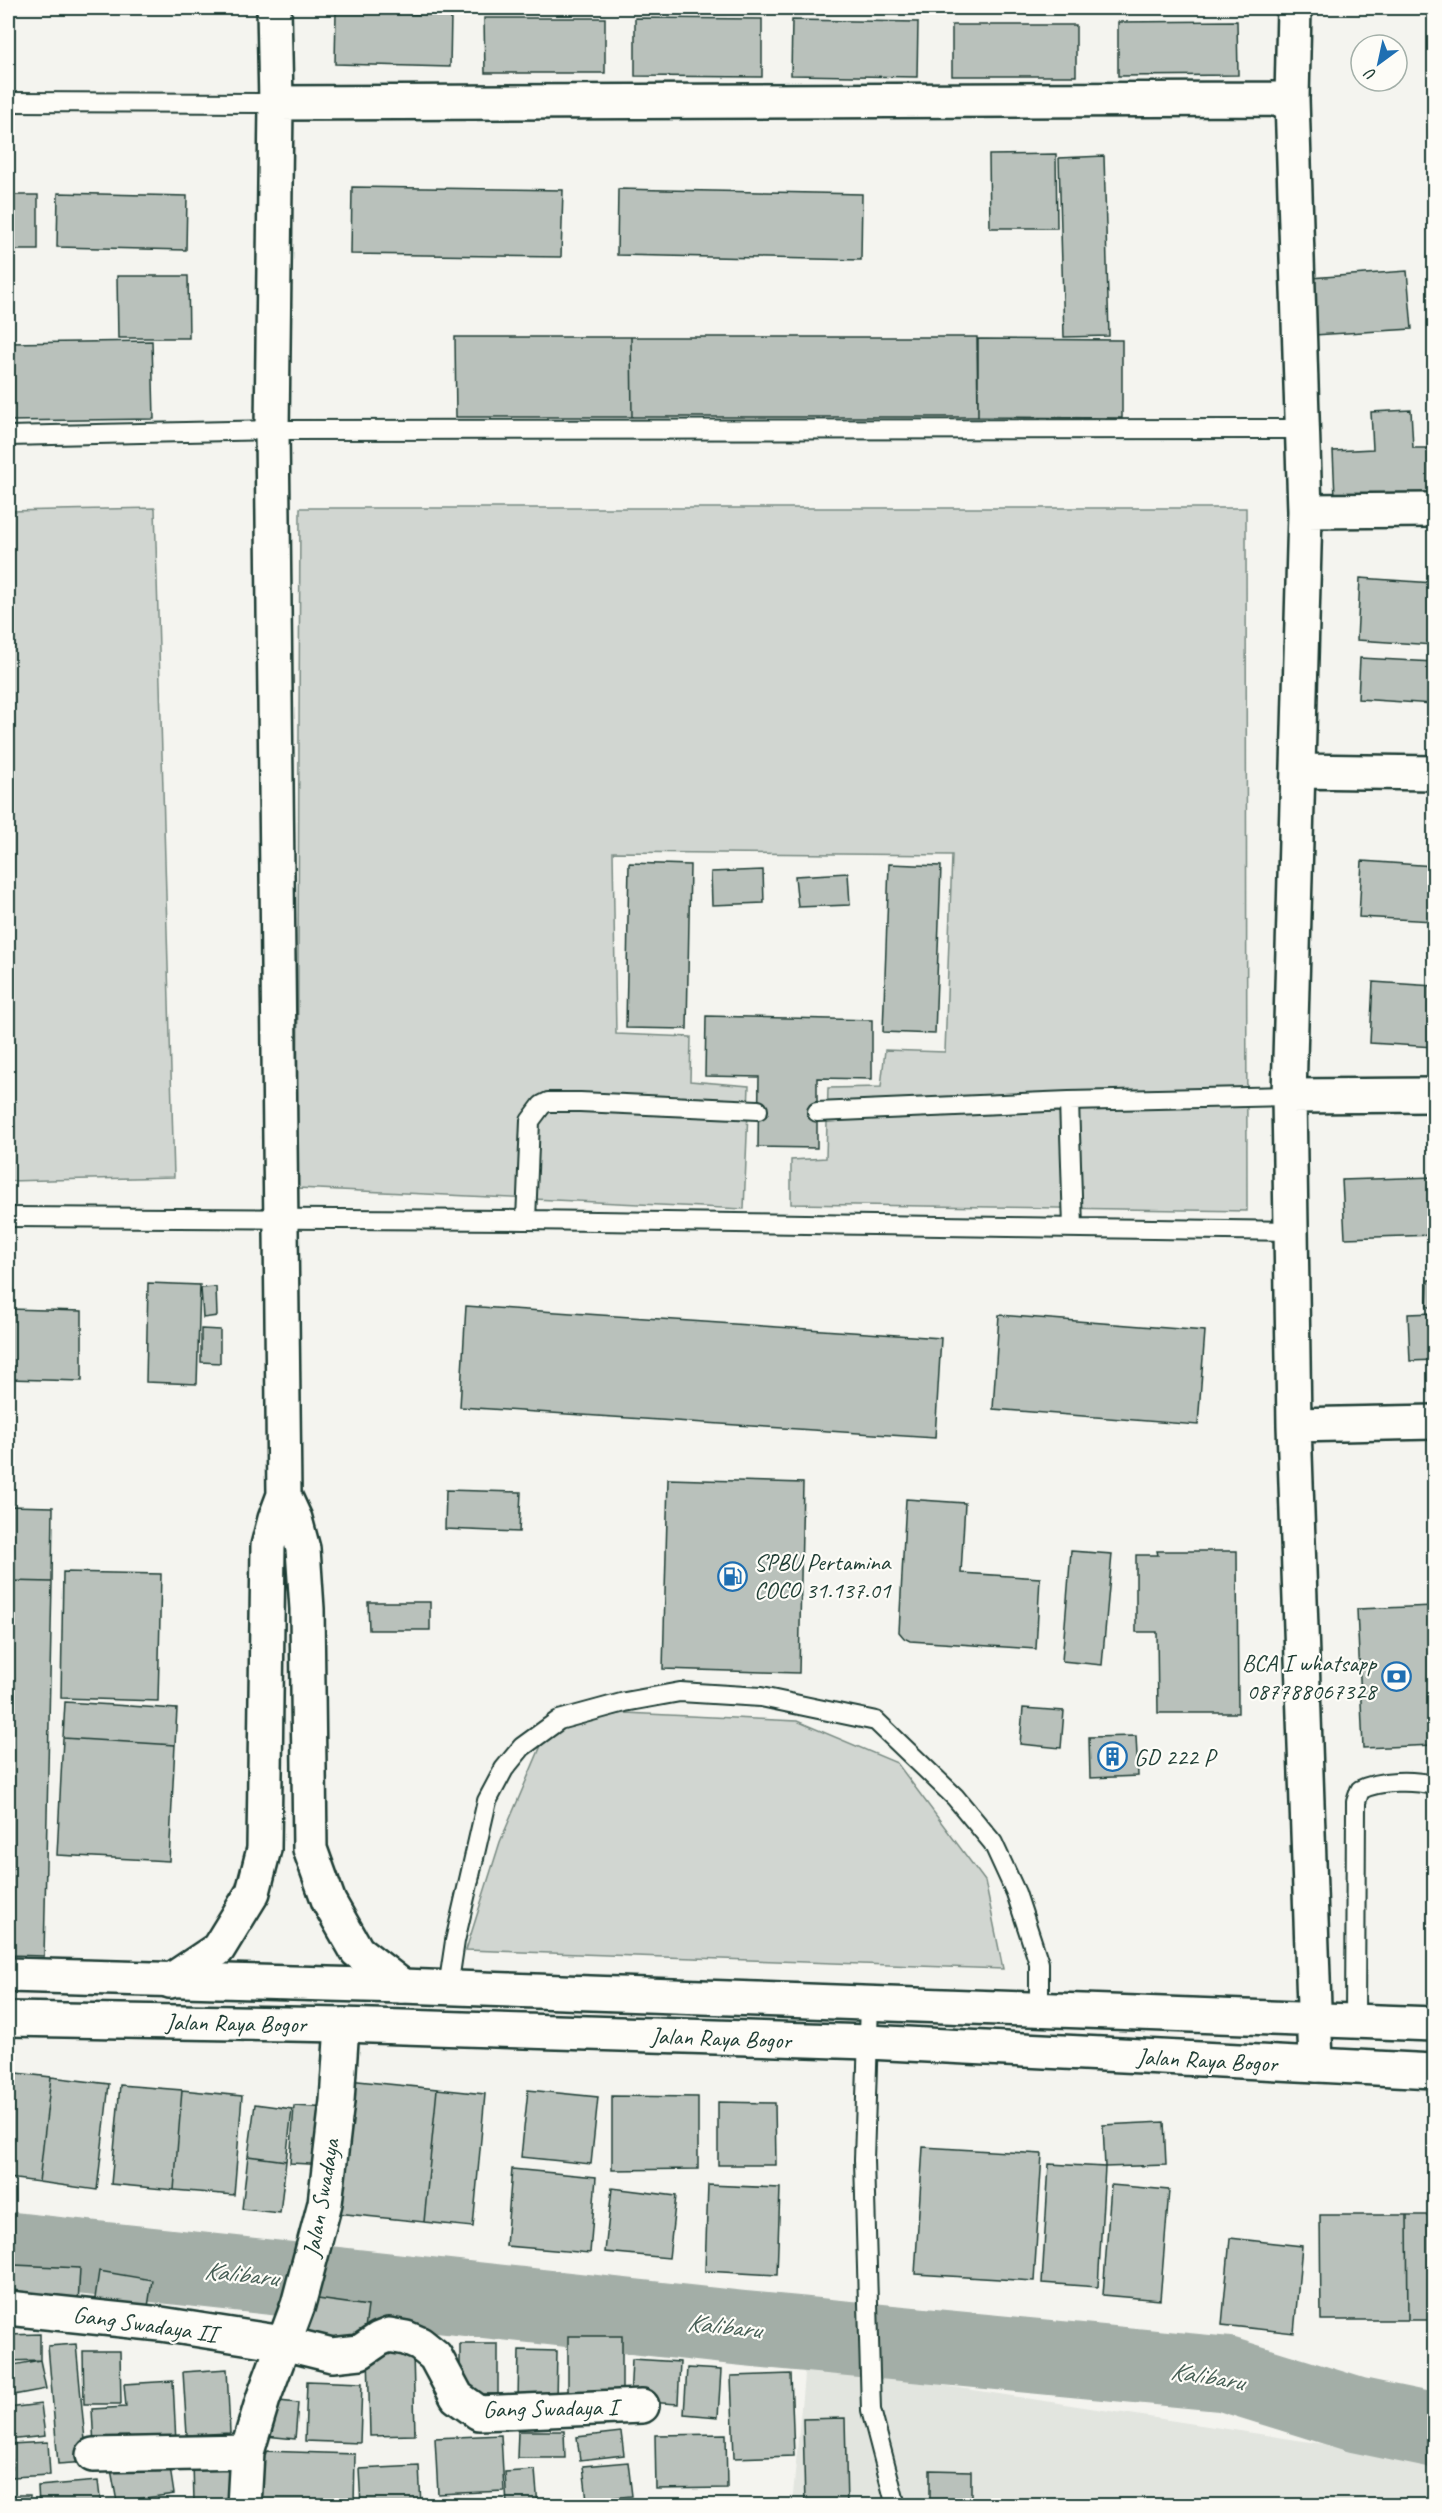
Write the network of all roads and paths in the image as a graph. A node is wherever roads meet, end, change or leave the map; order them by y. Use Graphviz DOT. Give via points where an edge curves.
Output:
graph roads {
  1 [pos="274,8"];
  2 [pos="1294,8"];
  3 [pos="1292,99"];
  4 [pos="8,102"];
  5 [pos="276,103"];
  6 [pos="1301,429"];
  7 [pos="272,430"];
  8 [pos="8,436"];
  9 [pos="1434,510"];
  10 [pos="1305,511"];
  11 [pos="1298,771"];
  12 [pos="1434,773"];
  13 [pos="1434,1095"];
  14 [pos="1289,1096"];
  15 [pos="1069,1101"];
  16 [pos="758,1110"];
  17 [pos="817,1112"];
  18 [pos="8,1217"];
  19 [pos="280,1219"];
  20 [pos="526,1220"];
  21 [pos="1073,1227"];
  22 [pos="1290,1231"];
  23 [pos="1434,1422"];
  24 [pos="1294,1425"];
  25 [pos="284,1495"];
  26 [pos="1434,1785"];
  27 [pos="264,1849"];
  28 [pos="310,1849"];
  29 [pos="8,1975"];
  30 [pos="170,1981"];
  31 [pos="402,1986"];
  32 [pos="448,1988"];
  33 [pos="869,2004"];
  34 [pos="1039,2009"];
  35 [pos="8,2019"];
  36 [pos="1314,2020"];
  37 [pos="171,2022"];
  38 [pos="1355,2022"];
  39 [pos="1434,2024"];
  40 [pos="342,2025"];
  41 [pos="447,2029"];
  42 [pos="868,2042"];
  43 [pos="1037,2051"];
  44 [pos="1316,2066"];
  45 [pos="1434,2071"];
  46 [pos="8,2307"];
  47 [pos="283,2343"];
  48 [pos="642,2406"];
  49 [pos="247,2452"];
  50 [pos="93,2455"];
  51 [pos="244,2505"];
  52 [pos="896,2505"];
  1 -- 5 [label="main road"];
  2 -- 3 [label="main road"];
  3 -- 5 [label="main road"];
  3 -- 6 [label="main road"];
  4 -- 5 [label="lane"];
  5 -- 7 [label="main road"];
  6 -- 7 [label="lane"];
  6 -- 10 [label="main road"];
  7 -- 8 [label="lane"];
  7 -- 19 [label="main road"];
  9 -- 10 [label="main road"];
  10 -- 11 [label="main road"];
  11 -- 12 [label="main road"];
  11 -- 14 [label="main road"];
  13 -- 14 [label="main road"];
  14 -- 15 [label="lane"];
  14 -- 22 [label="main road"];
  15 -- 17 [label="lane"];
  15 -- 21 [label="lane"];
  16 -- 20 [label="lane" via="548,1102 538,1108 530,1121"];
  18 -- 19 [label="lane"];
  19 -- 20 [label="lane"];
  19 -- 25 [label="main road"];
  20 -- 21 [label="lane"];
  21 -- 22 [label="lane"];
  22 -- 24 [label="main road"];
  23 -- 24 [label="main road"];
  24 -- 36 [label="main road"];
  25 -- 27 [label="main road" via="268,1546"];
  25 -- 28 [label="main road" via="303,1549"];
  26 -- 38 [label="lane" via="1370,1785 1360,1790 1356,1802"];
  27 -- 28 [label="main road"];
  27 -- 30 [label="main road" via="253,1892 218,1949"];
  28 -- 31 [label="main road" via="329,1902 357,1951"];
  29 -- 30 [label="main road, Jalan Raya Bogor"];
  30 -- 31 [label="main road, Jalan Raya Bogor"];
  30 -- 37 [label="main road"];
  31 -- 32 [label="main road, Jalan Raya Bogor"];
  32 -- 33 [label="main road, Jalan Raya Bogor"];
  32 -- 34 [label="lane" via="487,1801 504,1769 522,1747 559,1720 680,1692 761,1697 876,1721 956,1797 993,1843 1016,1893 1039,1963"];
  32 -- 41 [label="main road"];
  33 -- 34 [label="main road, Jalan Raya Bogor"];
  33 -- 42 [label="lane"];
  34 -- 36 [label="main road, Jalan Raya Bogor"];
  34 -- 43 [label="main road"];
  35 -- 37 [label="main road, Jalan Raya Bogor"];
  36 -- 38 [label="main road, Jalan Raya Bogor"];
  36 -- 44 [label="main road"];
  37 -- 40 [label="main road, Jalan Raya Bogor"];
  38 -- 39 [label="main road, Jalan Raya Bogor"];
  40 -- 41 [label="main road, Jalan Raya Bogor"];
  40 -- 47 [label="main road, Jalan Swadaya" via="325,2203 298,2305"];
  41 -- 42 [label="main road, Jalan Raya Bogor"];
  42 -- 43 [label="main road, Jalan Raya Bogor"];
  42 -- 52 [label="lane" via="864,2160 871,2410"];
  43 -- 44 [label="main road, Jalan Raya Bogor"];
  44 -- 45 [label="main road, Jalan Raya Bogor"];
  46 -- 47 [label="main road, Gang Swadaya II" via="161,2324"];
  47 -- 48 [label="main road, Gang Swadaya I" via="332,2355 360,2352 389,2335 406,2338 435,2356 457,2397 479,2413"];
  47 -- 49 [label="main road, Jalan Swadaya"];
  49 -- 50 [label="main road"];
  49 -- 51 [label="main road, Jalan Swadaya"];
}
